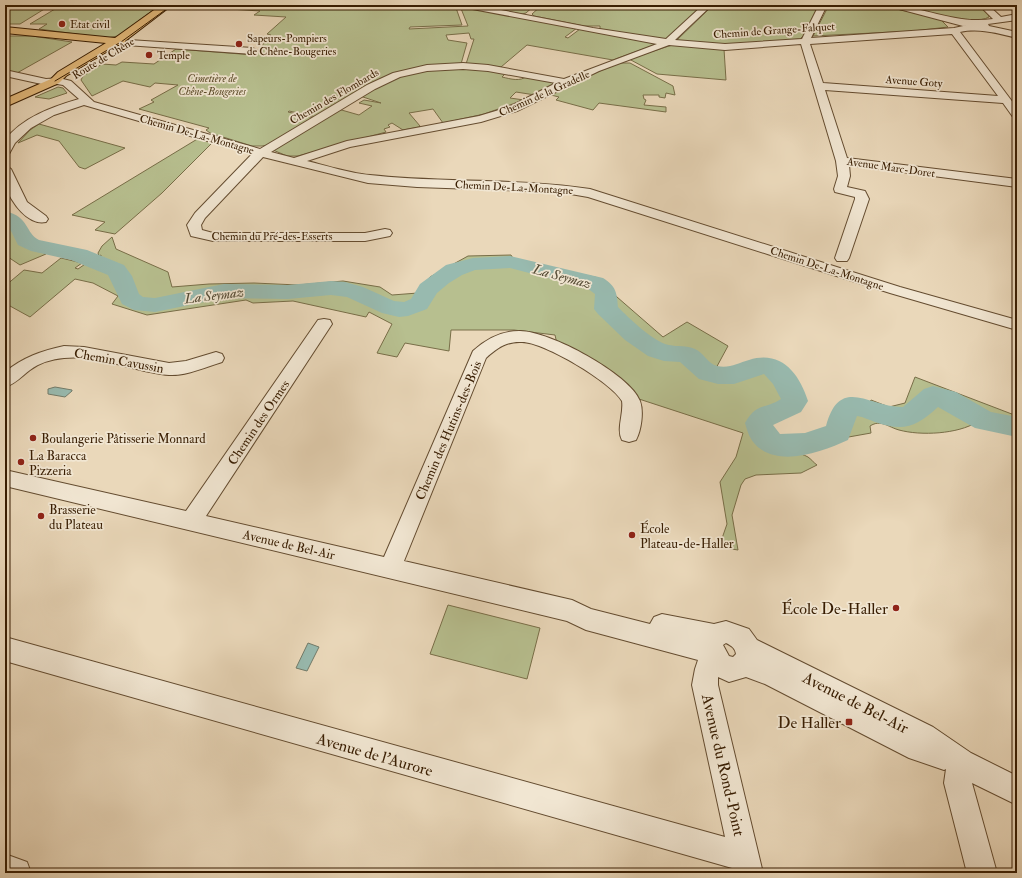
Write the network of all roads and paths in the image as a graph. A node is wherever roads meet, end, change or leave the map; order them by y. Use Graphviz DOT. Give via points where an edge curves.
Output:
graph roads {
  1 [pos="462,5"];
  2 [pos="708,5"];
  3 [pos="823,5"];
  4 [pos="888,5"];
  5 [pos="983,5"];
  6 [pos="172,6"];
  7 [pos="1017,18"];
  8 [pos="999,20"];
  9 [pos="975,25"];
  10 [pos="5,30"];
  11 [pos="954,31"];
  12 [pos="1017,35"];
  13 [pos="804,40"];
  14 [pos="116,42"];
  15 [pos="129,43"];
  16 [pos="667,43"];
  17 [pos="253,52"];
  18 [pos="5,73"];
  19 [pos="57,81"];
  20 [pos="564,83"];
  21 [pos="819,86"];
  22 [pos="1006,100"];
  23 [pos="85,101"];
  24 [pos="5,104"];
  25 [pos="1017,115"];
  26 [pos="5,151"];
  27 [pos="261,153"];
  28 [pos="842,161"];
  29 [pos="294,162"];
  30 [pos="5,168"];
  31 [pos="1017,183"];
  32 [pos="41,219"];
  33 [pos="385,233"];
  34 [pos="842,258"];
  35 [pos="324,324"];
  36 [pos="1017,325"];
  37 [pos="216,358"];
  38 [pos="5,381"];
  39 [pos="629,435"];
  40 [pos="8,483"];
  41 [pos="191,521"];
  42 [pos="390,568"];
  43 [pos="5,649"];
  44 [pos="713,649"];
  45 [pos="961,762"];
  46 [pos="1017,791"];
  47 [pos="747,865"];
  48 [pos="5,869"];
  49 [pos="16,873"];
  50 [pos="982,873"];
  1 -- 16 [label="street, Chemin de Grange-Falquet" via="529,13"];
  2 -- 16 [label="street, Chemin de la Gradelle"];
  3 -- 13 [label="street"];
  4 -- 9 [label="street"];
  5 -- 8 [label="street"];
  6 -- 14 [label="main road, Route de Chêne"];
  6 -- 15 [label="main road, Route de Chêne"];
  7 -- 8 [label="street, Chemin de Grange-Falquet"];
  8 -- 9 [label="street, Chemin de Grange-Falquet"];
  9 -- 11 [label="street, Chemin de Grange-Falquet"];
  9 -- 12 [label="street"];
  10 -- 14 [label="main road"];
  11 -- 13 [label="street, Chemin de Grange-Falquet"];
  11 -- 22 [label="street"];
  13 -- 16 [label="street, Chemin de Grange-Falquet" via="725,47"];
  13 -- 21 [label="street, Avenue Marc-Doret"];
  14 -- 15 [label="main road"];
  14 -- 19 [label="main road, Route de Chêne" via="62,74"];
  15 -- 17 [label="street"];
  15 -- 19 [label="main road, Route de Chêne" via="85,70"];
  16 -- 20 [label="street, Chemin de la Gradelle"];
  18 -- 19 [label="street" via="46,82"];
  19 -- 23 [label="street, Chemin De-La-Montagne" via="67,83"];
  19 -- 24 [label="main road"];
  20 -- 27 [label="street, Chemin des Flombards" via="477,66 444,66 417,70 397,75 371,87"];
  20 -- 29 [label="street, Chemin de la Gradelle" via="513,109 481,119 347,144"];
  21 -- 22 [label="street, Avenue Goty"];
  21 -- 28 [label="street, Avenue Marc-Doret"];
  22 -- 25 [label="street"];
  23 -- 26 [label="street" via="26,126 11,138"];
  23 -- 27 [label="street, Chemin De-La-Montagne" via="108,110"];
  27 -- 29 [label="street, Chemin De-La-Montagne"];
  27 -- 33 [label="street, Chemin du Pré-des-Esserts" via="194,223 196,233 213,237 365,237"];
  28 -- 31 [label="street, Avenue Marc-Doret"];
  28 -- 34 [label="street" via="844,176 840,189 860,194 862,199"];
  29 -- 36 [label="street, Chemin De-La-Montagne" via="353,176 389,181 559,188 590,193 895,290"];
  30 -- 32 [label="street" via="14,194"];
  35 -- 41 [label="street, Chemin des Ormes"];
  37 -- 38 [label="street, Chemin Cavussin" via="170,369 98,354 63,352 34,360 14,372"];
  39 -- 42 [label="street, Chemin des Hutins-des-Bois" via="631,401 614,381 535,338 512,337 490,344 479,355"];
  40 -- 41 [label="street, Avenue de Bel-Air"];
  41 -- 42 [label="street, Avenue de Bel-Air"];
  42 -- 44 [label="street, Avenue de Bel-Air" via="572,611 586,619"];
  43 -- 47 [label="street, Avenue de l'Aurore"];
  44 -- 45 [label="street, Avenue de Bel-Air" via="726,668 733,669 746,656 770,674 918,749"];
  44 -- 47 [label="street, Avenue du Rond-Point" via="705,685"];
  45 -- 46 [label="street, Avenue de Bel-Air"];
  45 -- 50 [label="street" via="958,783"];
  48 -- 49 [label="street"];
}
